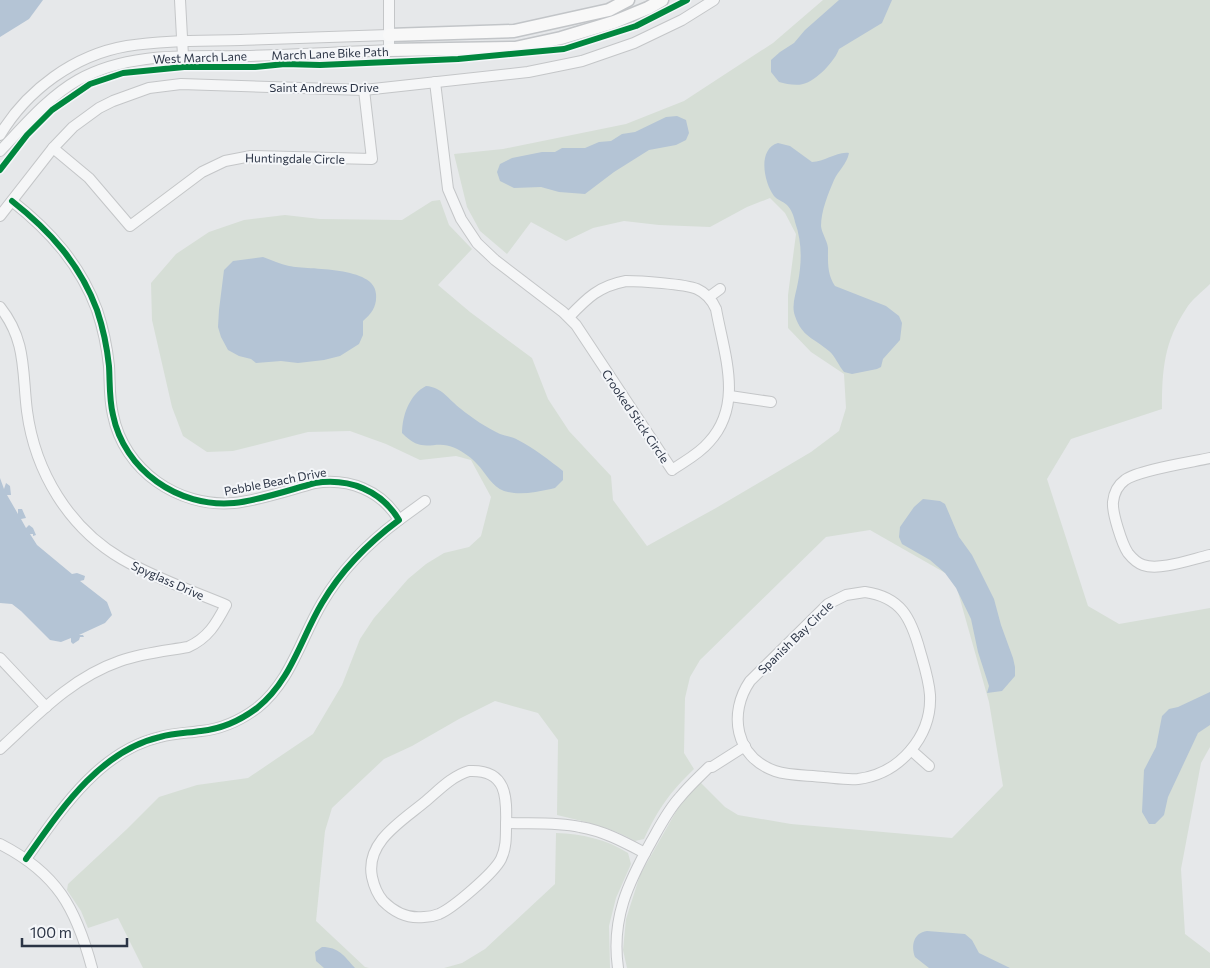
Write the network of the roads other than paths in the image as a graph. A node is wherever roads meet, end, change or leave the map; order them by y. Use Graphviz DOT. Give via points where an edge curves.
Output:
graph roads {
  1 [pos="180,0"];
  2 [pos="389,0"];
  3 [pos="628,0"];
  4 [pos="662,0"];
  5 [pos="714,0"];
  6 [pos="389,35"];
  7 [pos="183,41"];
  8 [pos="389,50"];
  9 [pos="183,56"];
  10 [pos="435,82"];
  11 [pos="364,90"];
  12 [pos="0,135"];
  13 [pos="53,148"];
  14 [pos="0,151"];
  15 [pos="12,201"];
  16 [pos="0,216"];
  17 [pos="720,289"];
  18 [pos="709,298"];
  19 [pos="0,307"];
  20 [pos="569,317"];
  21 [pos="730,396"];
  22 [pos="772,402"];
  23 [pos="1210,458"];
  24 [pos="425,501"];
  25 [pos="399,520"];
  26 [pos="1210,556"];
  27 [pos="0,658"];
  28 [pos="46,707"];
  29 [pos="745,746"];
  30 [pos="0,750"];
  31 [pos="911,750"];
  32 [pos="929,766"];
  33 [pos="506,823"];
  34 [pos="0,844"];
  35 [pos="645,853"];
  36 [pos="26,859"];
  37 [pos="92,968"];
  38 [pos="618,968"];
  1 -- 7 [label="street"];
  2 -- 6 [label="street"];
  3 -- 6 [label="main road, West March Lane" via="609,10 514,31"];
  4 -- 8 [label="main road, West March Lane" via="614,22 516,48"];
  5 -- 10 [label="street, Saint Andrews Drive" via="657,33 582,61 528,72"];
  6 -- 7 [label="street, West March Lane"];
  6 -- 8 [label="street"];
  7 -- 9 [label="street"];
  7 -- 12 [label="street, West March Lane" via="125,46 72,65 51,78 28,100"];
  8 -- 9 [label="street, West March Lane"];
  9 -- 14 [label="street, West March Lane" via="130,61 79,80 47,103"];
  10 -- 11 [label="street, Saint Andrews Drive"];
  10 -- 20 [label="street, Crooked Stick Circle" via="446,178 460,219 488,254"];
  11 -- 13 [label="street, Saint Andrews Drive" via="166,85 133,93 99,108 72,127"];
  11 -- 13 [label="street, Huntingdale Circle" via="372,159 251,156 225,161 202,172 130,226 89,178"];
  13 -- 15 [label="street, Saint Andrews Drive"];
  15 -- 16 [label="street, Saint Andrews Drive"];
  15 -- 25 [label="street, Pebble Beach Drive" via="49,233 85,283 103,330 110,404 117,429 129,452 146,473 180,495 221,503 246,501 315,483 350,483 381,498"];
  17 -- 18 [label="street"];
  18 -- 20 [label="street" via="692,288 626,281 590,295"];
  18 -- 21 [label="street, Crooked Stick Circle" via="717,314"];
  19 -- 28 [label="street, Spyglass Drive" via="11,324 21,352 34,447 47,479 66,508 91,536 121,559 226,605 210,632 197,643 104,667 75,683"];
  20 -- 21 [label="street, Crooked Stick Circle" via="672,470 700,451 716,433 726,414"];
  21 -- 22 [label="street"];
  23 -- 26 [label="street" via="1130,477 1119,486 1114,496 1113,511 1125,547 1132,558 1144,565 1158,567"];
  24 -- 25 [label="street"];
  25 -- 36 [label="street" via="365,548 334,583 286,676 267,699 230,724 160,736 120,754 74,794"];
  27 -- 28 [label="street"];
  28 -- 30 [label="street, Spyglass Drive"];
  29 -- 31 [label="street, Spanish Bay Circle" via="758,761 776,771 848,779 880,773"];
  29 -- 31 [label="street, Spanish Bay Circle" via="738,730 737,709 750,680 828,604 846,595 865,592 893,602 906,615 915,632 929,684 930,708 924,730"];
  29 -- 35 [label="street" via="709,767 689,786 669,810"];
  31 -- 32 [label="street"];
  33 -- 33 [label="street" via="504,853 495,869 439,914 422,918 404,915 377,893 371,874 372,863 382,839 462,773 483,772 497,780 507,800"];
  33 -- 35 [label="street" via="580,827 611,836"];
  34 -- 36 [label="street"];
  35 -- 38 [label="street" via="620,910 616,944"];
  36 -- 37 [label="street" via="53,883 72,910 86,942"];
}
